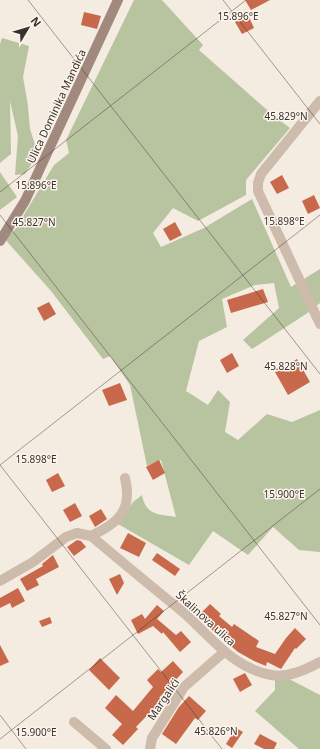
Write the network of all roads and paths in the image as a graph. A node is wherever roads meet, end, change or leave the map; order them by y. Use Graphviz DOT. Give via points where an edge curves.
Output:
graph roads {
  1 [pos="118,0"];
  2 [pos="320,101"];
  3 [pos="0,241"];
  4 [pos="320,324"];
  5 [pos="125,478"];
  6 [pos="91,536"];
  7 [pos="0,581"];
  8 [pos="224,652"];
  9 [pos="320,662"];
  10 [pos="74,722"];
  11 [pos="106,749"];
  12 [pos="150,749"];
  1 -- 3 [label="street, Ulica Dominika Mandića" via="25,201"];
  2 -- 4 [label="street" via="261,174 258,190"];
  5 -- 6 [label="street" via="127,493 120,517 110,527"];
  6 -- 7 [label="street" via="77,533 66,536 33,562"];
  6 -- 8 [label="street, Škalinova ulica" via="187,616"];
  8 -- 9 [label="street, Škalinova ulica" via="242,664 272,675 303,670"];
  8 -- 12 [label="street, Margalići" via="184,687 152,738"];
  10 -- 11 [label="street"];
}
